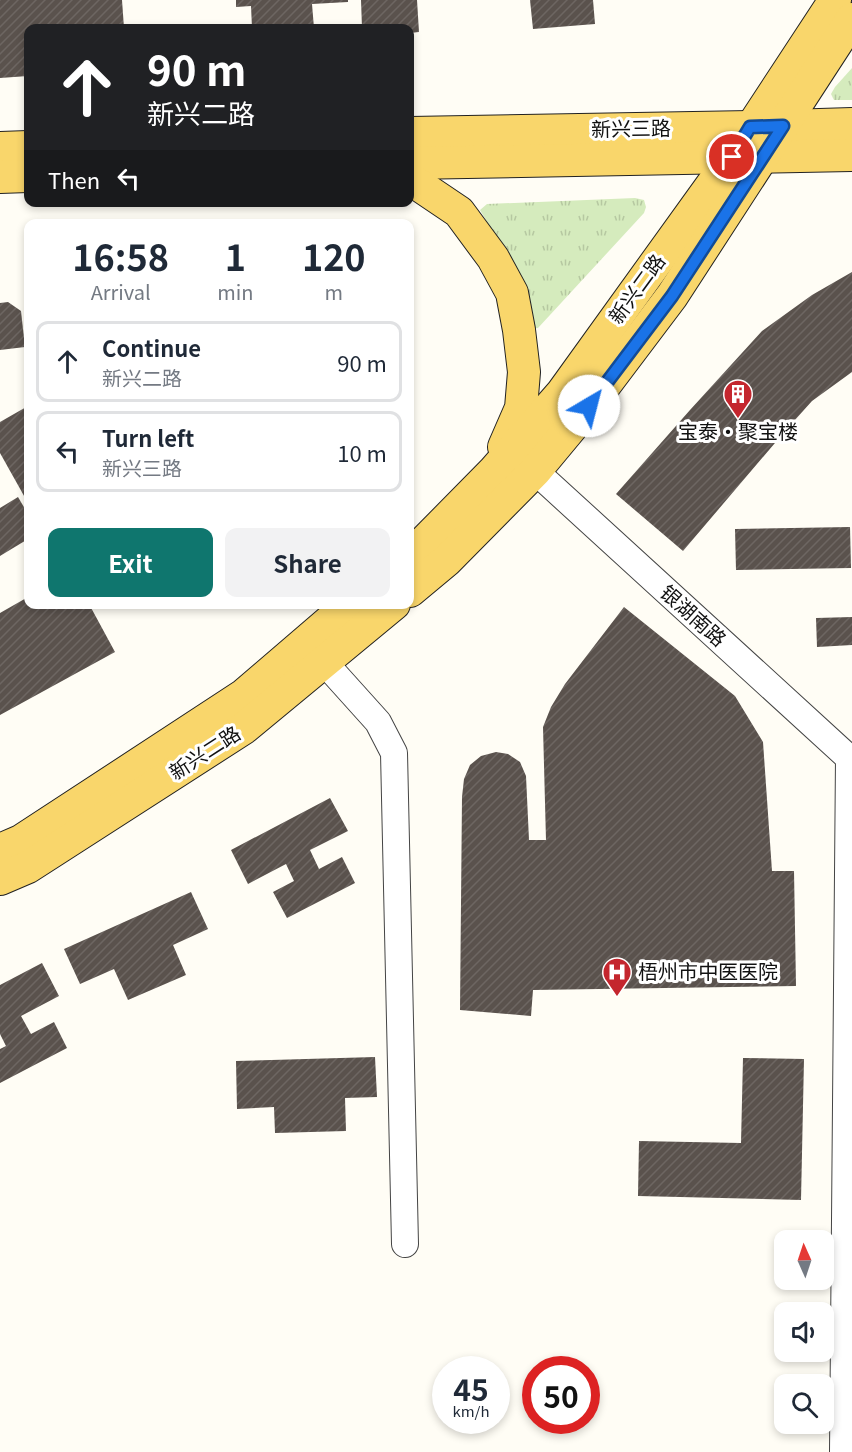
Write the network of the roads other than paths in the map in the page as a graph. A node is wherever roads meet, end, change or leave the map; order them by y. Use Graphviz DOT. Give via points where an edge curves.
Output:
graph roads {
  1 [pos="835,0"];
  2 [pos="852,19"];
  3 [pos="852,124"];
  4 [pos="783,126"];
  5 [pos="750,127"];
  6 [pos="414,133"];
  7 [pos="24,147"];
  8 [pos="0,148"];
  9 [pos="852,156"];
  10 [pos="732,157"];
  11 [pos="763,157"];
  12 [pos="414,163"];
  13 [pos="24,176"];
  14 [pos="0,177"];
  15 [pos="414,182"];
  16 [pos="494,471"];
  17 [pos="535,471"];
  18 [pos="414,550"];
  19 [pos="414,588"];
  20 [pos="344,609"];
  21 [pos="388,609"];
  22 [pos="324,662"];
  23 [pos="850,758"];
  24 [pos="0,850"];
  25 [pos="0,879"];
  26 [pos="405,1244"];
  27 [pos="848,1270"];
  28 [pos="843,1452"];
  1 -- 5 [label="main road, 新兴二路"];
  2 -- 4 [label="main road"];
  3 -- 4 [label="main road, 新兴三路"];
  4 -- 5 [label="main road, 新兴三路"];
  4 -- 11 [label="main road"];
  5 -- 6 [label="main road, 新兴三路"];
  5 -- 10 [label="main road, 新兴二路"];
  7 -- 8 [label="main road"];
  9 -- 11 [label="main road, 新兴三路"];
  10 -- 11 [label="main road, 新兴三路"];
  10 -- 12 [label="main road, 新兴三路"];
  10 -- 16 [label="main road, 新兴二路" via="562,393"];
  11 -- 17 [label="main road" via="672,296"];
  13 -- 14 [label="main road"];
  15 -- 16 [label="main road" via="459,212 493,258 512,293 524,372 520,408"];
  16 -- 18 [label="main road, 新兴二路"];
  17 -- 19 [label="main road" via="446,561"];
  17 -- 23 [label="street, 银湖南路"];
  20 -- 24 [label="main road, 新兴二路" via="244,695 21,841"];
  21 -- 22 [label="main road, 新兴二路"];
  22 -- 25 [label="main road, 新兴二路" via="244,728 28,867"];
  22 -- 26 [label="street" via="378,722 394,753"];
  23 -- 27 [label="street"];
  27 -- 28 [label="street"];
}
